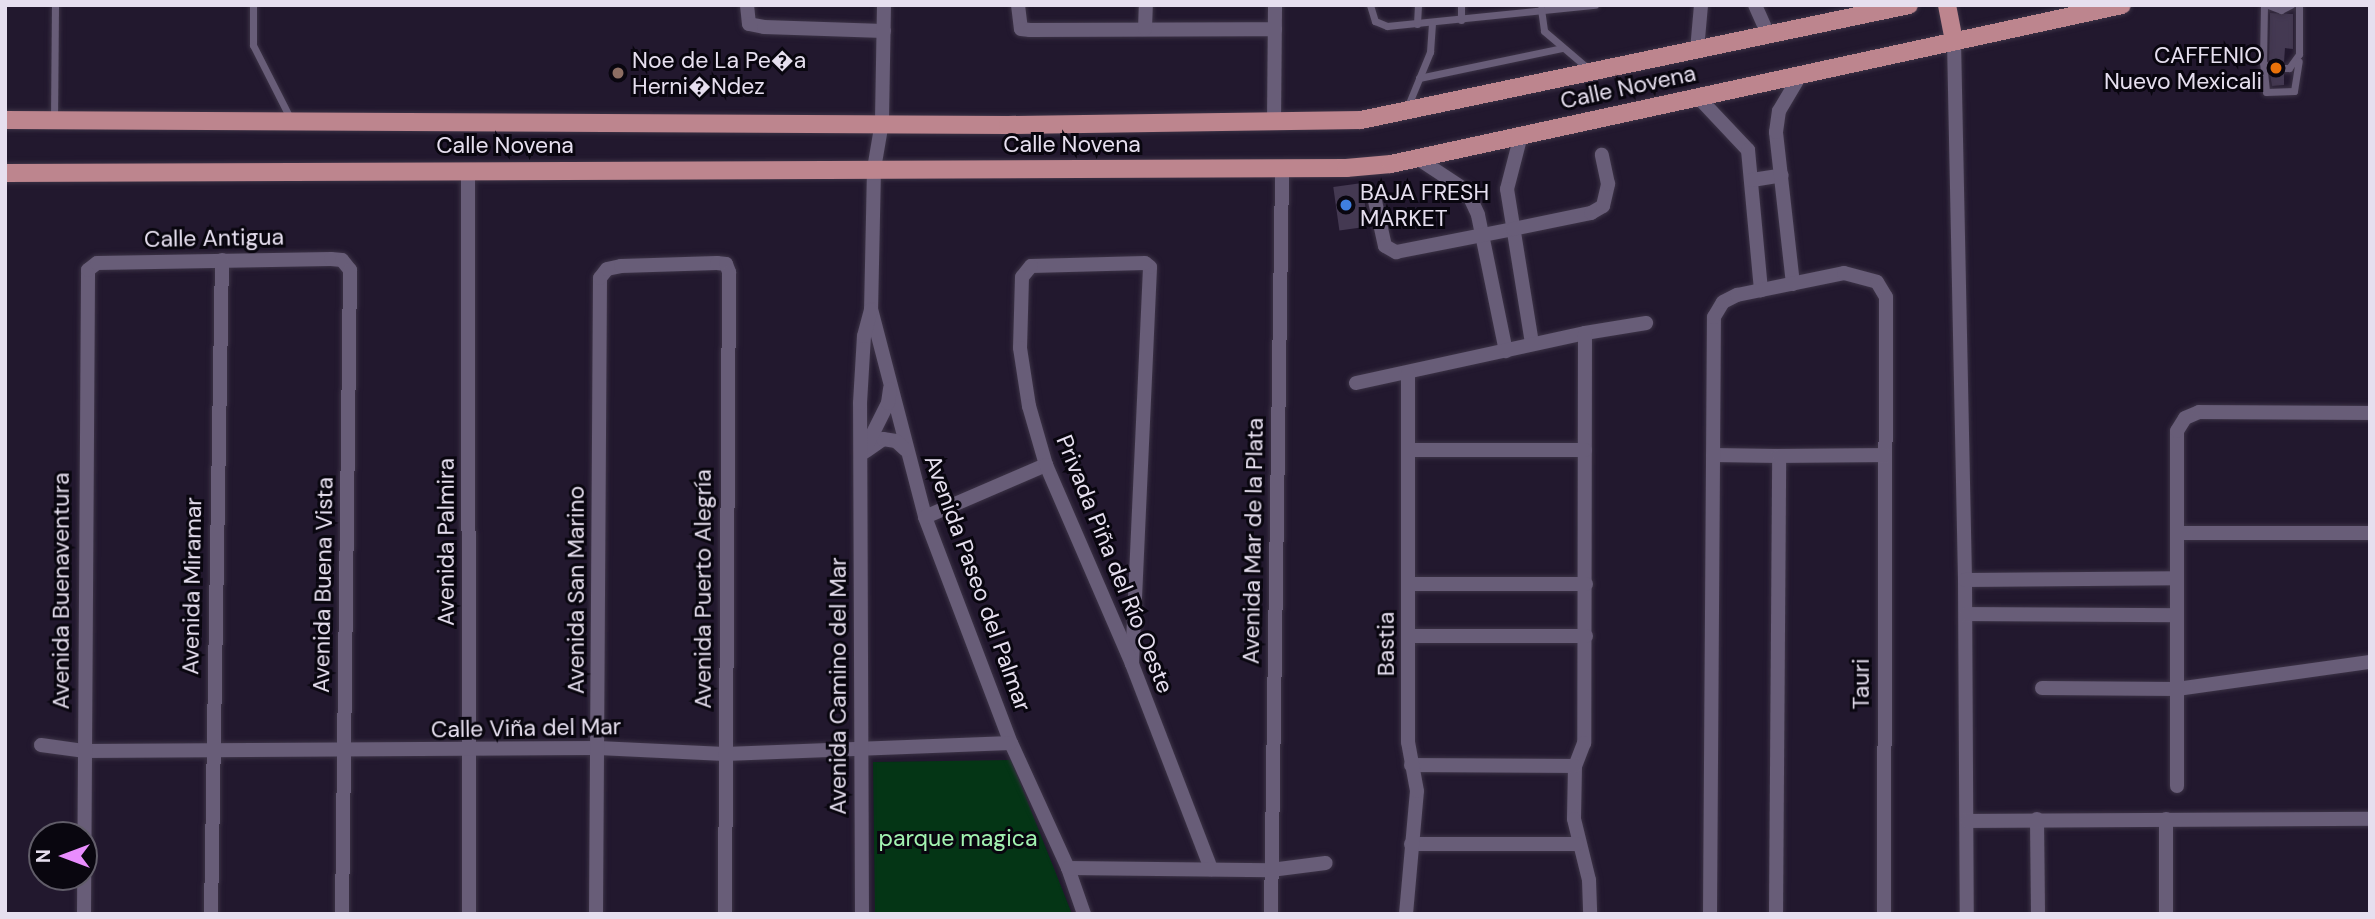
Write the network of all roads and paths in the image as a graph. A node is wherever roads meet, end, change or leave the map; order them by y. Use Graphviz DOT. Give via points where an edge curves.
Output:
graph roads {
  1 [pos="55,5"];
  2 [pos="253,5"];
  3 [pos="747,5"];
  4 [pos="884,5"];
  5 [pos="1018,5"];
  6 [pos="1146,5"];
  7 [pos="1275,5"];
  8 [pos="1370,5"];
  9 [pos="1418,5"];
  10 [pos="1461,5"];
  11 [pos="1595,5"];
  12 [pos="1701,5"];
  13 [pos="1755,5"];
  14 [pos="1909,5"];
  15 [pos="1947,5"];
  16 [pos="2122,5"];
  17 [pos="2266,5"];
  18 [pos="2291,5"];
  19 [pos="2299,5"];
  20 [pos="1560,7"];
  21 [pos="1511,9"];
  22 [pos="1541,9"];
  23 [pos="1461,20"];
  24 [pos="1432,23"];
  25 [pos="1417,24"];
  26 [pos="1145,29"];
  27 [pos="1275,29"];
  28 [pos="884,31"];
  29 [pos="1768,34"];
  30 [pos="1954,41"];
  31 [pos="1563,48"];
  32 [pos="1697,50"];
  33 [pos="2299,54"];
  34 [pos="2263,62"];
  35 [pos="1593,72"];
  36 [pos="1801,74"];
  37 [pos="1419,78"];
  38 [pos="1698,97"];
  39 [pos="1406,111"];
  40 [pos="5,120"];
  41 [pos="54,120"];
  42 [pos="292,121"];
  43 [pos="882,121"];
  44 [pos="1274,123"];
  45 [pos="1521,135"];
  46 [pos="1602,155"];
  47 [pos="1417,158"];
  48 [pos="874,169"];
  49 [pos="1282,169"];
  50 [pos="468,170"];
  51 [pos="5,173"];
  52 [pos="1782,176"];
  53 [pos="1752,180"];
  54 [pos="1376,201"];
  55 [pos="1513,229"];
  56 [pos="1482,234"];
  57 [pos="222,260"];
  58 [pos="342,260"];
  59 [pos="607,269"];
  60 [pos="88,270"];
  61 [pos="1793,284"];
  62 [pos="1761,290"];
  63 [pos="872,309"];
  64 [pos="1646,323"];
  65 [pos="1585,333"];
  66 [pos="1532,344"];
  67 [pos="1506,351"];
  68 [pos="1408,373"];
  69 [pos="892,379"];
  70 [pos="1356,383"];
  71 [pos="2370,413"];
  72 [pos="906,450"];
  73 [pos="1409,450"];
  74 [pos="1585,450"];
  75 [pos="1713,455"];
  76 [pos="1884,455"];
  77 [pos="1779,456"];
  78 [pos="861,458"];
  79 [pos="1046,465"];
  80 [pos="925,517"];
  81 [pos="2177,533"];
  82 [pos="2370,533"];
  83 [pos="2177,579"];
  84 [pos="1965,580"];
  85 [pos="1409,584"];
  86 [pos="1586,584"];
  87 [pos="1965,614"];
  88 [pos="2177,615"];
  89 [pos="1409,636"];
  90 [pos="1586,636"];
  91 [pos="2370,662"];
  92 [pos="1132,664"];
  93 [pos="2042,688"];
  94 [pos="2177,689"];
  95 [pos="1011,743"];
  96 [pos="41,745"];
  97 [pos="597,748"];
  98 [pos="860,749"];
  99 [pos="211,750"];
  100 [pos="344,750"];
  101 [pos="84,751"];
  102 [pos="469,752"];
  103 [pos="725,754"];
  104 [pos="1412,765"];
  105 [pos="1575,766"];
  106 [pos="2176,786"];
  107 [pos="2037,819"];
  108 [pos="2166,819"];
  109 [pos="2370,819"];
  110 [pos="1967,821"];
  111 [pos="1411,844"];
  112 [pos="1577,844"];
  113 [pos="1326,863"];
  114 [pos="1068,868"];
  115 [pos="1211,869"];
  116 [pos="1271,870"];
  117 [pos="85,914"];
  118 [pos="211,914"];
  119 [pos="342,914"];
  120 [pos="469,914"];
  121 [pos="596,914"];
  122 [pos="725,914"];
  123 [pos="862,914"];
  124 [pos="1084,914"];
  125 [pos="1271,914"];
  126 [pos="1406,914"];
  127 [pos="1590,914"];
  128 [pos="1710,914"];
  129 [pos="1776,914"];
  130 [pos="1884,914"];
  131 [pos="1967,914"];
  132 [pos="2038,914"];
  133 [pos="2165,914"];
  1 -- 41 [label="lane"];
  2 -- 42 [label="lane" via="253,46"];
  3 -- 28 [label="street" via="749,24"];
  4 -- 28 [label="street, Avenida Paseo del Palmar"];
  5 -- 26 [label="street" via="1021,29"];
  6 -- 26 [label="street"];
  7 -- 27 [label="street"];
  8 -- 25 [label="lane" via="1376,21 1387,26"];
  9 -- 25 [label="lane"];
  10 -- 23 [label="lane"];
  11 -- 20 [label="lane"];
  12 -- 32 [label="street"];
  13 -- 29 [label="street"];
  14 -- 29 [label="main road, Calle Novena"];
  15 -- 30 [label="main road"];
  16 -- 30 [label="main road, Calle Novena"];
  17 -- 18 [label="lane" via="2281,10"];
  17 -- 34 [label="lane"];
  19 -- 33 [label="lane"];
  20 -- 22 [label="lane"];
  21 -- 22 [label="lane"];
  21 -- 23 [label="lane"];
  22 -- 31 [label="lane" via="1544,31"];
  23 -- 24 [label="lane"];
  24 -- 25 [label="lane"];
  24 -- 37 [label="lane" via="1430,52"];
  26 -- 27 [label="street"];
  27 -- 44 [label="street"];
  28 -- 43 [label="street, Avenida Paseo del Palmar"];
  29 -- 32 [label="main road, Calle Novena"];
  30 -- 36 [label="main road, Calle Novena"];
  30 -- 84 [label="street"];
  31 -- 35 [label="lane"];
  31 -- 37 [label="lane"];
  32 -- 35 [label="main road, Calle Novena"];
  33 -- 34 [label="lane" via="2289,68 2267,68"];
  33 -- 34 [label="lane" via="2294,91 2266,92"];
  35 -- 39 [label="main road, Calle Novena"];
  36 -- 38 [label="main road, Calle Novena"];
  36 -- 52 [label="street" via="1779,111 1776,132"];
  37 -- 39 [label="lane"];
  38 -- 45 [label="main road, Calle Novena"];
  38 -- 53 [label="street" via="1748,150"];
  39 -- 44 [label="main road, Calle Novena" via="1361,120"];
  40 -- 41 [label="main road, Calle Novena"];
  41 -- 42 [label="main road, Calle Novena"];
  42 -- 43 [label="main road, Calle Novena"];
  43 -- 44 [label="main road, Calle Novena"];
  43 -- 48 [label="street, Avenida Paseo del Palmar"];
  45 -- 47 [label="main road, Calle Novena"];
  45 -- 55 [label="street" via="1507,189"];
  46 -- 55 [label="street" via="1608,184 1603,206 1591,213"];
  47 -- 49 [label="main road, Calle Novena" via="1346,168"];
  47 -- 56 [label="street" via="1467,191"];
  48 -- 49 [label="main road, Calle Novena"];
  48 -- 50 [label="main road, Calle Novena"];
  48 -- 63 [label="street, Avenida Paseo del Palmar"];
  49 -- 116 [label="street, Avenida Mar de la Plata"];
  50 -- 51 [label="main road, Calle Novena"];
  50 -- 102 [label="street, Avenida Palmira"];
  52 -- 53 [label="street"];
  52 -- 61 [label="street"];
  53 -- 62 [label="street"];
  54 -- 56 [label="street" via="1385,246 1396,251"];
  55 -- 56 [label="street"];
  55 -- 66 [label="street"];
  56 -- 67 [label="street"];
  57 -- 58 [label="street, Calle Antigua"];
  57 -- 60 [label="street, Calle Antigua" via="97,263"];
  57 -- 99 [label="street, Avenida Miramar"];
  58 -- 100 [label="street, Avenida Buena Vista" via="350,270"];
  59 -- 97 [label="street, Avenida San Marino" via="600,278"];
  59 -- 103 [label="street, Avenida Puerto Alegría" via="726,264"];
  60 -- 101 [label="street, Avenida Buenaventura"];
  61 -- 62 [label="street"];
  61 -- 76 [label="street, Tauri" via="1844,273 1867,277 1883,289"];
  62 -- 75 [label="street" via="1723,302 1714,317"];
  63 -- 69 [label="street, Avenida Paseo del Palmar"];
  63 -- 78 [label="street, Avenida Camino del Mar" via="864,336"];
  64 -- 65 [label="street"];
  65 -- 66 [label="street"];
  65 -- 74 [label="street"];
  66 -- 67 [label="street"];
  67 -- 68 [label="street"];
  68 -- 70 [label="street"];
  68 -- 73 [label="street, Bastia"];
  69 -- 72 [label="street, Avenida Paseo del Palmar"];
  69 -- 78 [label="street, Avenida Camino del Mar" via="888,403"];
  71 -- 81 [label="street" via="2199,412 2185,418 2177,431"];
  72 -- 78 [label="street" via="896,441 883,439 871,444"];
  72 -- 80 [label="street, Avenida Paseo del Palmar"];
  73 -- 74 [label="street"];
  73 -- 85 [label="street, Bastia"];
  74 -- 86 [label="street"];
  75 -- 77 [label="street"];
  75 -- 128 [label="street"];
  76 -- 77 [label="street"];
  76 -- 130 [label="street, Tauri"];
  77 -- 129 [label="street"];
  78 -- 98 [label="street, Avenida Camino del Mar"];
  79 -- 80 [label="street"];
  79 -- 92 [label="street, Privada Piña del Río Oeste"];
  79 -- 92 [label="street, Privada Piña del Río Oeste" via="1029,406 1020,348 1025,269 1145,263 1150,267"];
  80 -- 95 [label="street, Avenida Paseo del Palmar"];
  81 -- 82 [label="street"];
  81 -- 83 [label="street"];
  83 -- 84 [label="street"];
  83 -- 88 [label="street"];
  84 -- 87 [label="street"];
  85 -- 86 [label="street"];
  85 -- 89 [label="street, Bastia"];
  86 -- 90 [label="street"];
  87 -- 88 [label="street"];
  87 -- 110 [label="street"];
  88 -- 94 [label="street"];
  89 -- 90 [label="street"];
  89 -- 104 [label="street, Bastia"];
  90 -- 105 [label="street" via="1584,743"];
  91 -- 94 [label="street"];
  92 -- 115 [label="street, Privada Piña del Río Oeste"];
  93 -- 94 [label="street"];
  94 -- 106 [label="street"];
  95 -- 98 [label="street, Calle Viña del Mar"];
  95 -- 114 [label="street, Avenida Paseo del Palmar"];
  96 -- 101 [label="street, Calle Viña del Mar"];
  97 -- 102 [label="street, Calle Viña del Mar"];
  97 -- 103 [label="street, Calle Viña del Mar"];
  97 -- 121 [label="street, Avenida San Marino"];
  98 -- 103 [label="street, Calle Viña del Mar"];
  98 -- 123 [label="street, Avenida Camino del Mar"];
  99 -- 100 [label="street, Calle Viña del Mar"];
  99 -- 101 [label="street, Calle Viña del Mar"];
  99 -- 118 [label="street, Avenida Miramar"];
  100 -- 102 [label="street, Calle Viña del Mar"];
  100 -- 119 [label="street, Avenida Buena Vista"];
  101 -- 117 [label="street, Avenida Buenaventura"];
  102 -- 120 [label="street, Avenida Palmira"];
  103 -- 122 [label="street, Avenida Puerto Alegría"];
  104 -- 105 [label="street"];
  104 -- 111 [label="street, Bastia" via="1417,792"];
  105 -- 112 [label="street"];
  107 -- 108 [label="street"];
  107 -- 110 [label="street"];
  107 -- 132 [label="street"];
  108 -- 109 [label="street"];
  108 -- 133 [label="street"];
  110 -- 131 [label="street"];
  111 -- 112 [label="street"];
  111 -- 126 [label="street, Bastia"];
  112 -- 127 [label="street" via="1589,880"];
  113 -- 116 [label="street"];
  114 -- 115 [label="street"];
  114 -- 124 [label="street, Avenida Paseo del Palmar"];
  115 -- 116 [label="street"];
  116 -- 125 [label="street, Avenida Mar de la Plata"];
}
